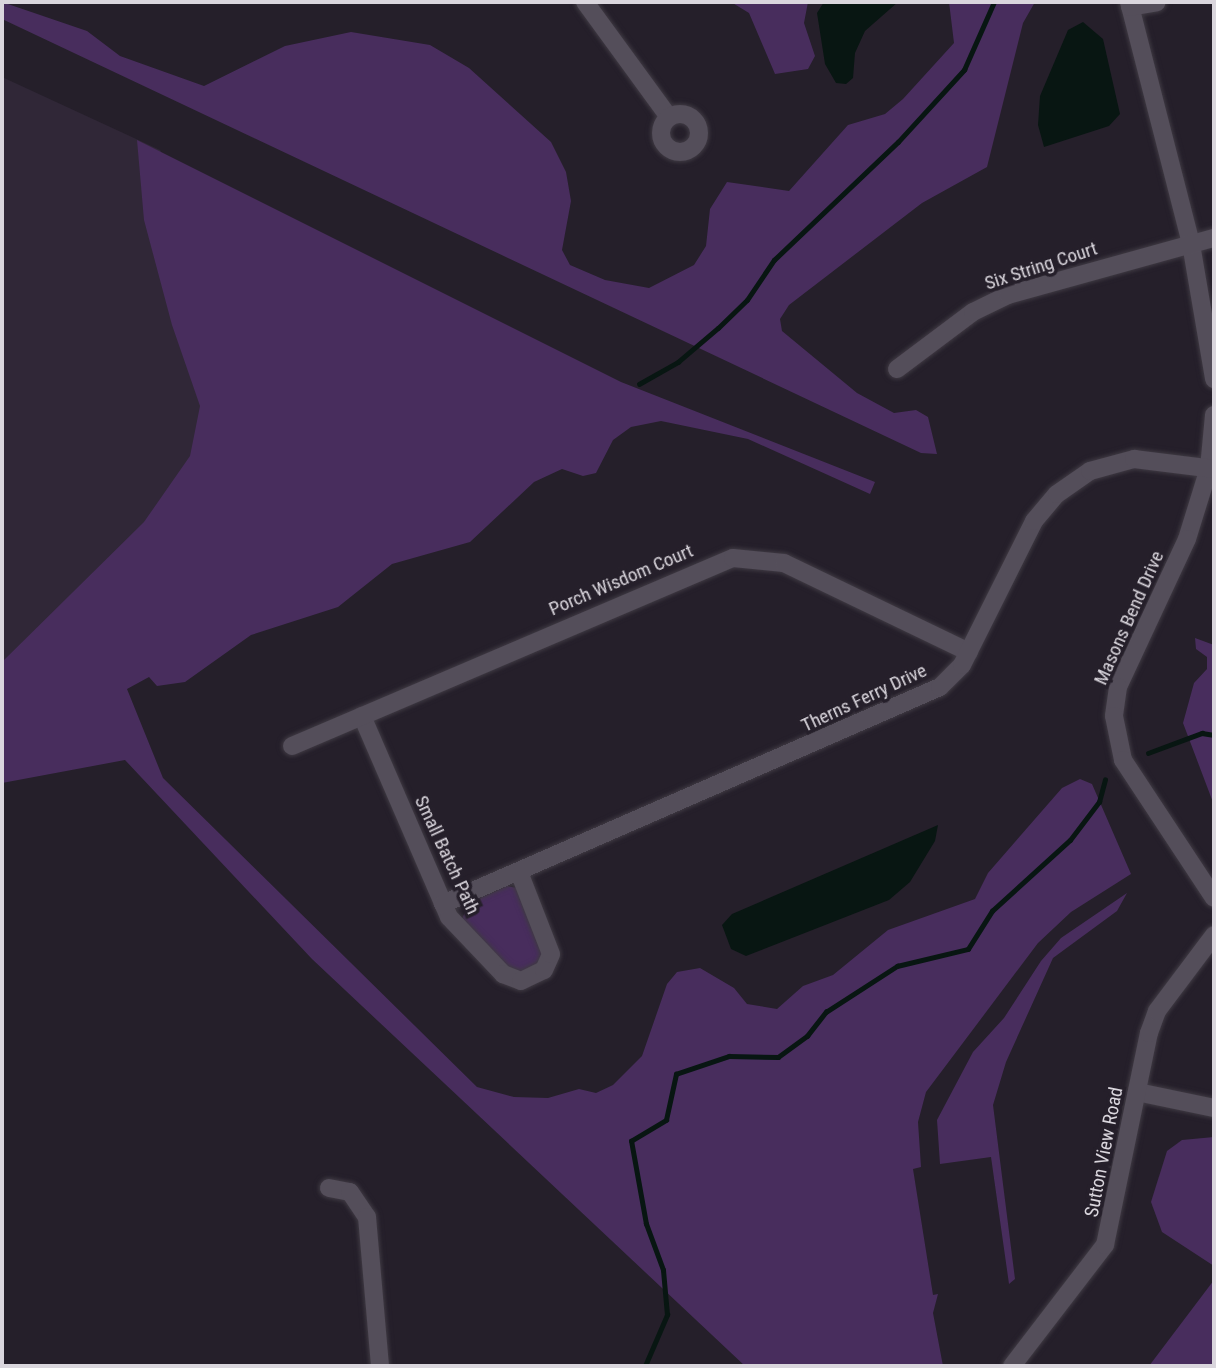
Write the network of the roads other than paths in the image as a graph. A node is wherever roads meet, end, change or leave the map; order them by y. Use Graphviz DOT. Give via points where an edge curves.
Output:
graph roads {
  1 [pos="586,2"];
  2 [pos="1157,2"];
  3 [pos="1129,4"];
  4 [pos="670,117"];
  5 [pos="1214,238"];
  6 [pos="1191,244"];
  7 [pos="897,369"];
  8 [pos="1214,379"];
  9 [pos="1214,415"];
  10 [pos="1212,468"];
  11 [pos="969,652"];
  12 [pos="362,716"];
  13 [pos="292,746"];
  14 [pos="519,872"];
  15 [pos="1214,898"];
  16 [pos="443,904"];
  17 [pos="1214,935"];
  18 [pos="1137,1093"];
  19 [pos="1214,1108"];
  20 [pos="328,1188"];
  21 [pos="380,1366"];
  22 [pos="1012,1366"];
  1 -- 4 [label="street"];
  2 -- 3 [label="street"];
  3 -- 6 [label="street"];
  5 -- 6 [label="street, Six String Court"];
  6 -- 7 [label="street, Six String Court" via="1008,295 973,312"];
  6 -- 8 [label="street"];
  9 -- 10 [label="street, Masons Bend Drive"];
  10 -- 11 [label="street, Therns Ferry Drive" via="1134,459 1073,481 1034,521"];
  10 -- 15 [label="street, Masons Bend Drive" via="1187,539 1118,687 1114,716 1123,760"];
  11 -- 12 [label="street, Porch Wisdom Court" via="784,563 733,558"];
  11 -- 14 [label="street, Therns Ferry Drive" via="951,678 923,697"];
  12 -- 13 [label="street, Porch Wisdom Court"];
  12 -- 16 [label="street, Small Batch Path"];
  14 -- 16 [label="street, Therns Ferry Drive"];
  14 -- 16 [label="street, Small Batch Path" via="550,945 549,962 529,980 503,974 460,932"];
  17 -- 18 [label="street, Sutton View Road" via="1157,1011"];
  18 -- 19 [label="street"];
  18 -- 22 [label="street, Sutton View Road" via="1105,1245"];
  20 -- 21 [label="street" via="350,1192 367,1217"];
}
